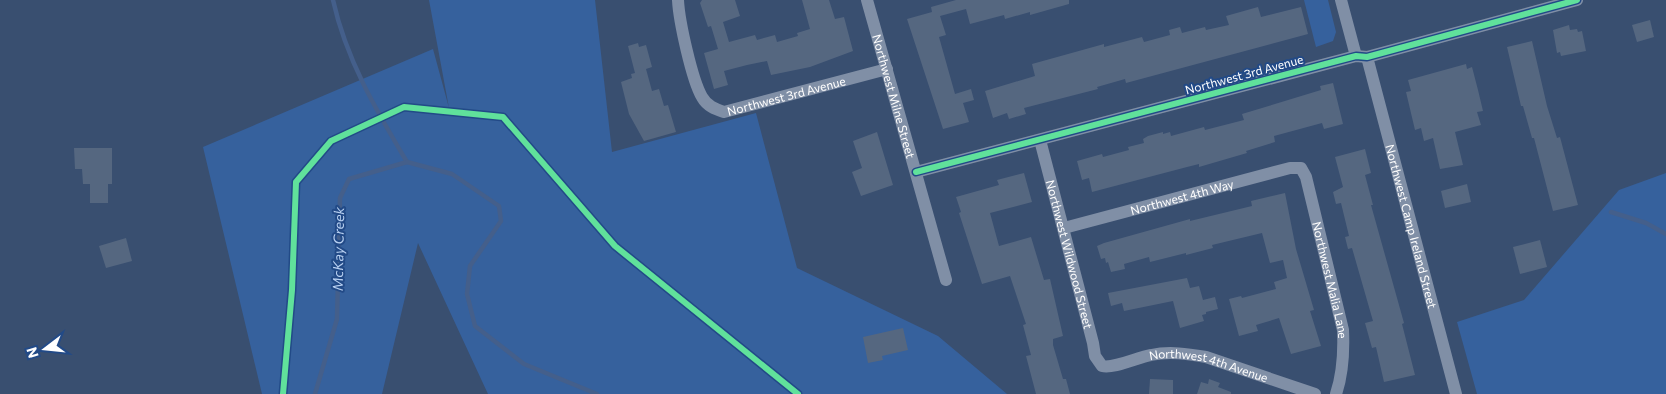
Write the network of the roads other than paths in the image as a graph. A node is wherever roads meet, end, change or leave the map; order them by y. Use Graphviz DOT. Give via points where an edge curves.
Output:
graph roads {
  1 [pos="678,0"];
  2 [pos="868,0"];
  3 [pos="1341,0"];
  4 [pos="1576,0"];
  5 [pos="1362,57"];
  6 [pos="887,69"];
  7 [pos="1040,140"];
  8 [pos="1301,168"];
  9 [pos="916,172"];
  10 [pos="1064,228"];
  11 [pos="946,280"];
  12 [pos="1102,366"];
  13 [pos="1315,394"];
  14 [pos="1336,394"];
  15 [pos="1456,394"];
  1 -- 6 [label="street, Northwest 3rd Avenue" via="678,16 697,86 711,107 724,112"];
  2 -- 6 [label="street, Northwest Milne Street"];
  3 -- 5 [label="street, Northwest Camp Ireland Street"];
  4 -- 5 [label="street, Northwest 3rd Avenue"];
  5 -- 7 [label="street, Northwest 3rd Avenue"];
  5 -- 15 [label="street, Northwest Camp Ireland Street"];
  6 -- 9 [label="street, Northwest Milne Street"];
  7 -- 9 [label="street, Northwest 3rd Avenue"];
  7 -- 10 [label="street, Northwest Wildwood Street"];
  8 -- 10 [label="street, Northwest 4th Way" via="1290,168"];
  8 -- 14 [label="street, Northwest Malia Lane" via="1306,177 1343,330 1344,353"];
  9 -- 11 [label="street, Northwest Milne Street"];
  10 -- 12 [label="street, Northwest Wildwood Street" via="1094,356"];
  12 -- 13 [label="street, Northwest 4th Avenue" via="1154,354 1189,354"];
}
